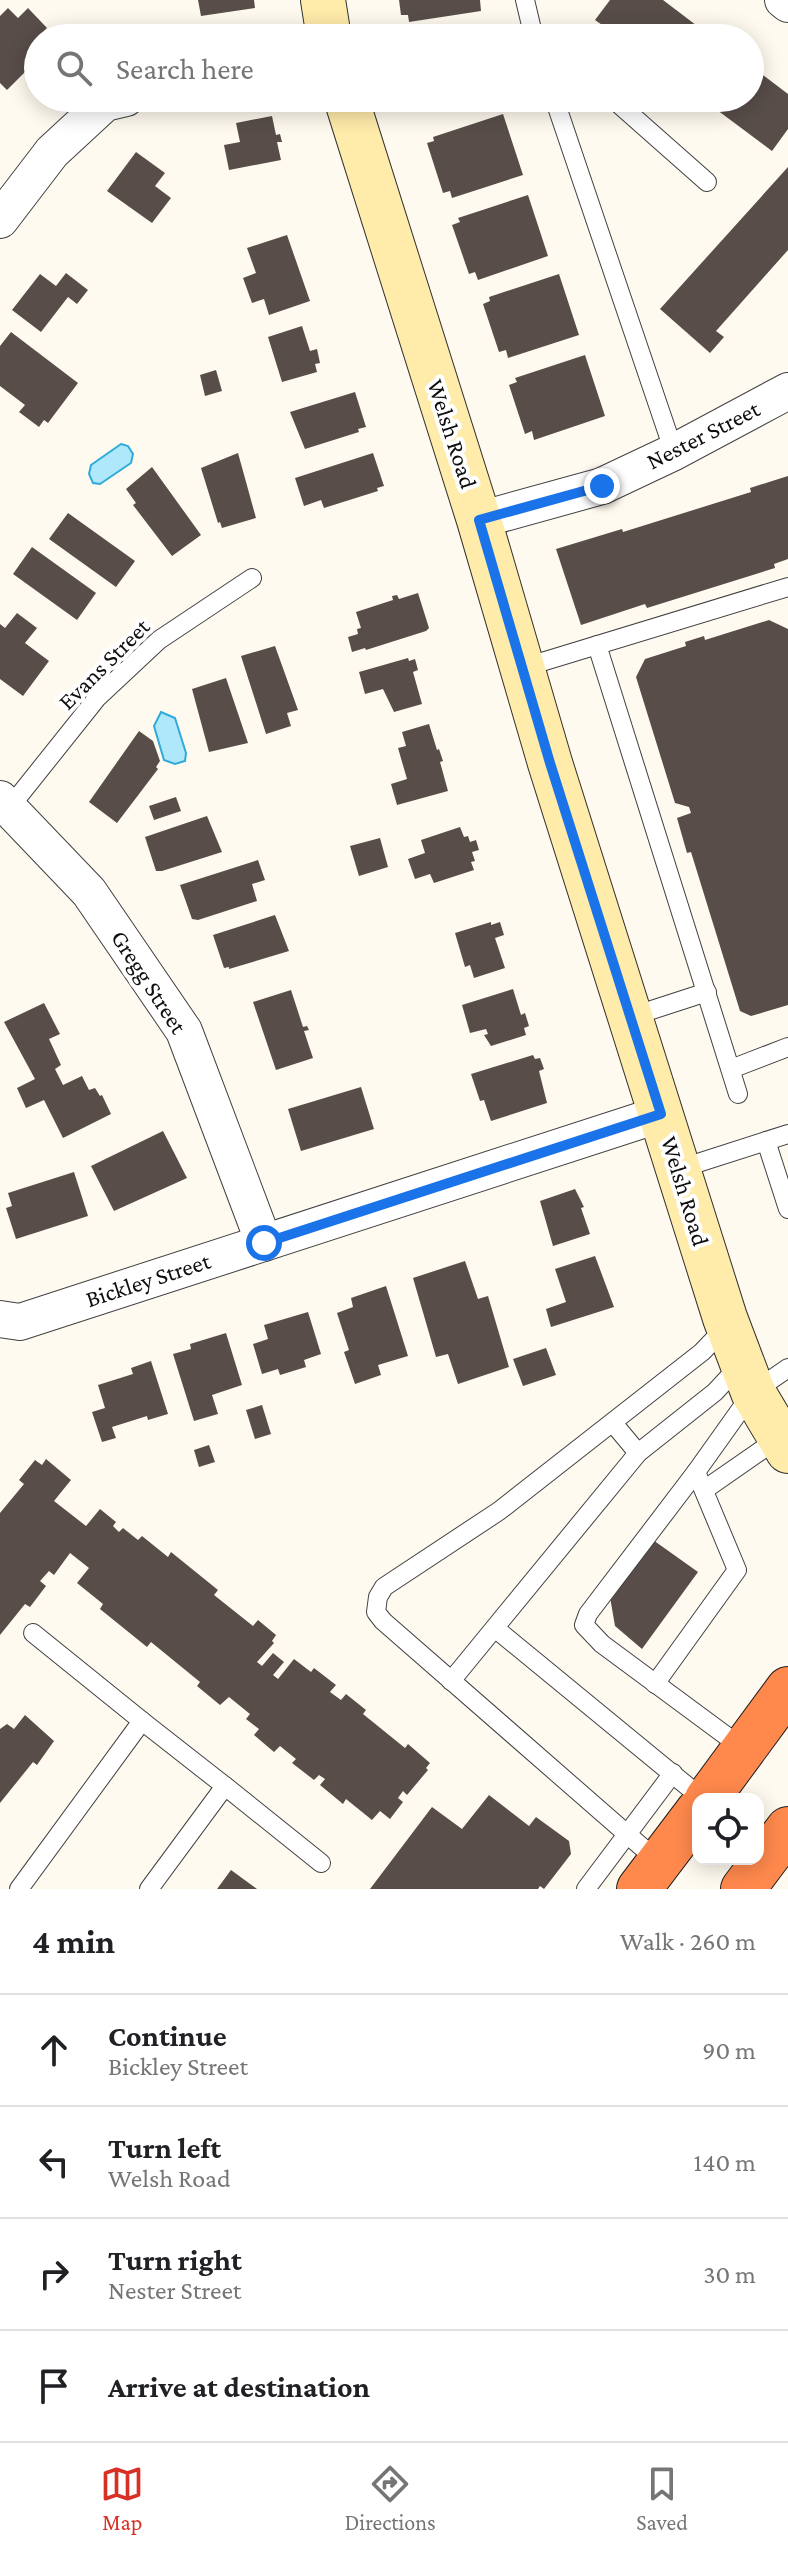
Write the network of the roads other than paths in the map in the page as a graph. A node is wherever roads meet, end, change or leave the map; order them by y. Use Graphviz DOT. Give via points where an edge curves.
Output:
graph roads {
  1 [pos="323,0"];
  2 [pos="525,0"];
  3 [pos="783,0"];
  4 [pos="788,4"];
  5 [pos="327,24"];
  6 [pos="532,24"];
  7 [pos="95,112"];
  8 [pos="350,112"];
  9 [pos="559,112"];
  10 [pos="628,112"];
  11 [pos="707,182"];
  12 [pos="0,220"];
  13 [pos="788,391"];
  14 [pos="674,452"];
  15 [pos="479,520"];
  16 [pos="252,578"];
  17 [pos="788,587"];
  18 [pos="597,645"];
  19 [pos="522,668"];
  20 [pos="5,803"];
  21 [pos="707,992"];
  22 [pos="630,1017"];
  23 [pos="788,1047"];
  24 [pos="731,1069"];
  25 [pos="738,1094"];
  26 [pos="661,1114"];
  27 [pos="788,1134"];
  28 [pos="766,1141"];
  29 [pos="679,1169"];
  30 [pos="788,1209"];
  31 [pos="264,1243"];
  32 [pos="0,1319"];
  33 [pos="752,1362"];
  34 [pos="613,1423"];
  35 [pos="784,1444"];
  36 [pos="638,1453"];
  37 [pos="696,1472"];
  38 [pos="704,1490"];
  39 [pos="496,1629"];
  40 [pos="33,1633"];
  41 [pos="451,1681"];
  42 [pos="655,1684"];
  43 [pos="788,1689"];
  44 [pos="142,1721"];
  45 [pos="744,1749"];
  46 [pos="225,1786"];
  47 [pos="694,1790"];
  48 [pos="692,1816"];
  49 [pos="788,1829"];
  50 [pos="642,1861"];
  51 [pos="321,1863"];
  52 [pos="19,1889"];
  53 [pos="149,1889"];
  54 [pos="586,1889"];
  55 [pos="743,1889"];
  1 -- 5 [label="main road"];
  2 -- 6 [label="lane"];
  3 -- 4 [label="street"];
  7 -- 12 [label="street" via="52,152"];
  8 -- 15 [label="main road, Welsh Road"];
  9 -- 14 [label="lane"];
  10 -- 11 [label="lane"];
  13 -- 14 [label="street, Nester Street"];
  14 -- 15 [label="street, Nester Street" via="602,486"];
  15 -- 19 [label="main road, Welsh Road"];
  16 -- 20 [label="lane, Evans Street" via="148,650 97,698"];
  17 -- 18 [label="lane"];
  18 -- 19 [label="lane"];
  18 -- 21 [label="lane"];
  19 -- 22 [label="main road, Welsh Road"];
  20 -- 31 [label="street, Gregg Street" via="89,892 184,1031"];
  21 -- 22 [label="lane"];
  21 -- 24 [label="lane"];
  22 -- 26 [label="main road, Welsh Road"];
  23 -- 24 [label="lane"];
  24 -- 25 [label="lane"];
  26 -- 29 [label="main road, Welsh Road"];
  26 -- 31 [label="street, Bickley Street"];
  27 -- 28 [label="lane"];
  28 -- 29 [label="lane"];
  28 -- 30 [label="lane"];
  29 -- 33 [label="main road, Welsh Road"];
  31 -- 32 [label="street, Bickley Street" via="20,1322"];
  33 -- 34 [label="lane" via="702,1352"];
  33 -- 35 [label="main road, Welsh Road"];
  33 -- 36 [label="lane"];
  33 -- 37 [label="lane"];
  34 -- 36 [label="lane"];
  34 -- 41 [label="lane" via="499,1511 384,1587 376,1612"];
  35 -- 38 [label="lane"];
  36 -- 39 [label="lane"];
  37 -- 38 [label="lane"];
  37 -- 42 [label="lane" via="584,1625"];
  38 -- 42 [label="lane" via="737,1570"];
  39 -- 41 [label="lane"];
  39 -- 47 [label="lane"];
  40 -- 44 [label="lane"];
  41 -- 50 [label="lane"];
  42 -- 45 [label="lane"];
  43 -- 45 [label="highway"];
  44 -- 46 [label="lane"];
  44 -- 52 [label="lane"];
  45 -- 47 [label="highway"];
  46 -- 51 [label="lane"];
  46 -- 53 [label="lane"];
  47 -- 50 [label="lane"];
  48 -- 50 [label="highway"];
  49 -- 55 [label="highway"];
  50 -- 54 [label="lane"];
}
